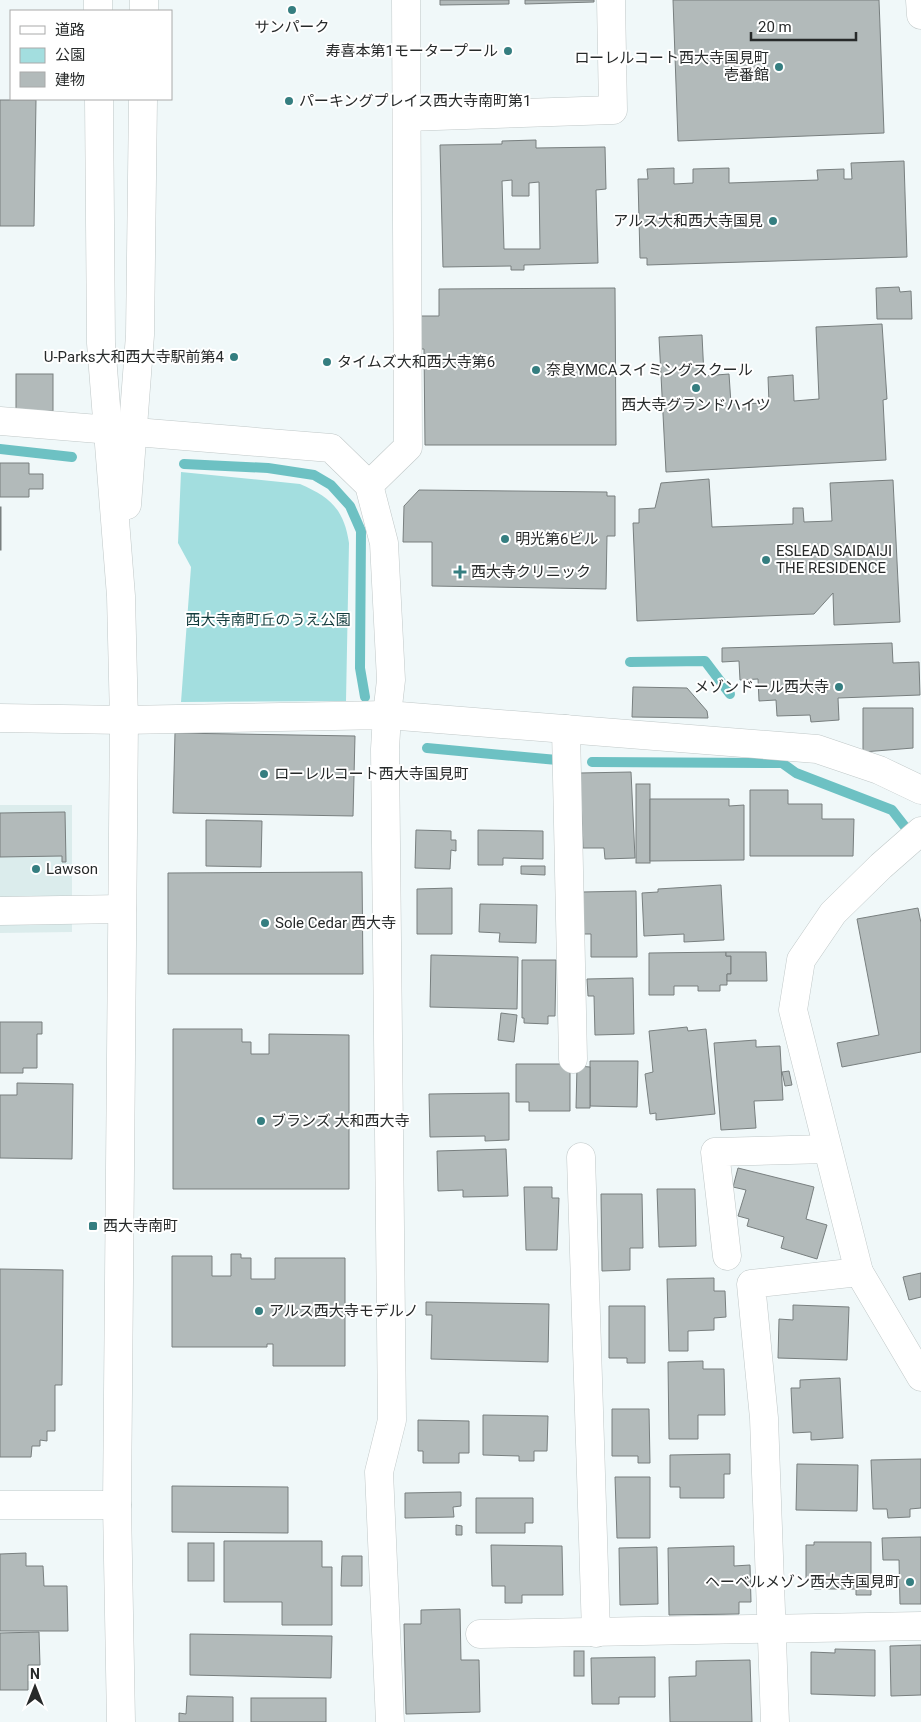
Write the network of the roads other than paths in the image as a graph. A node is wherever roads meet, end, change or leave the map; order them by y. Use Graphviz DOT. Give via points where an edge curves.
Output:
graph roads {
  1 [pos="406,0"];
  2 [pos="611,0"];
  3 [pos="920,0"];
  4 [pos="921,14"];
  5 [pos="99,100"];
  6 [pos="143,100"];
  7 [pos="407,117"];
  8 [pos="0,421"];
  9 [pos="120,431"];
  10 [pos="369,485"];
  11 [pos="387,715"];
  12 [pos="0,718"];
  13 [pos="124,720"];
  14 [pos="566,729"];
  15 [pos="921,790"];
  16 [pos="921,831"];
  17 [pos="122,909"];
  18 [pos="0,911"];
  19 [pos="573,1059"];
  20 [pos="827,1148"];
  21 [pos="581,1157"];
  22 [pos="727,1256"];
  23 [pos="859,1272"];
  24 [pos="921,1377"];
  25 [pos="0,1505"];
  26 [pos="117,1505"];
  27 [pos="921,1626"];
  28 [pos="772,1629"];
  29 [pos="596,1633"];
  30 [pos="480,1634"];
  31 [pos="121,1722"];
  32 [pos="390,1722"];
  33 [pos="775,1722"];
  1 -- 7 [label="street"];
  2 -- 7 [label="street" via="613,110"];
  3 -- 4 [label="street"];
  5 -- 9 [label="street" via="101,343"];
  6 -- 9 [label="street" via="140,335"];
  7 -- 10 [label="street" via="408,447"];
  8 -- 9 [label="street"];
  9 -- 10 [label="street" via="332,448"];
  9 -- 13 [label="street"];
  10 -- 11 [label="street" via="384,543 391,680"];
  11 -- 13 [label="street"];
  11 -- 14 [label="street"];
  11 -- 32 [label="street" via="392,1420 379,1472"];
  12 -- 13 [label="street"];
  13 -- 17 [label="street"];
  14 -- 15 [label="street" via="817,749 879,770"];
  14 -- 19 [label="street"];
  16 -- 20 [label="street" via="833,913 801,960 792,1010"];
  17 -- 18 [label="street"];
  17 -- 26 [label="street"];
  20 -- 22 [label="street" via="715,1152"];
  20 -- 23 [label="street"];
  21 -- 29 [label="street"];
  23 -- 24 [label="street"];
  23 -- 28 [label="street" via="751,1284 764,1418"];
  25 -- 26 [label="street"];
  26 -- 31 [label="street"];
  27 -- 28 [label="street"];
  28 -- 29 [label="street"];
  28 -- 33 [label="street"];
  29 -- 30 [label="street"];
}
